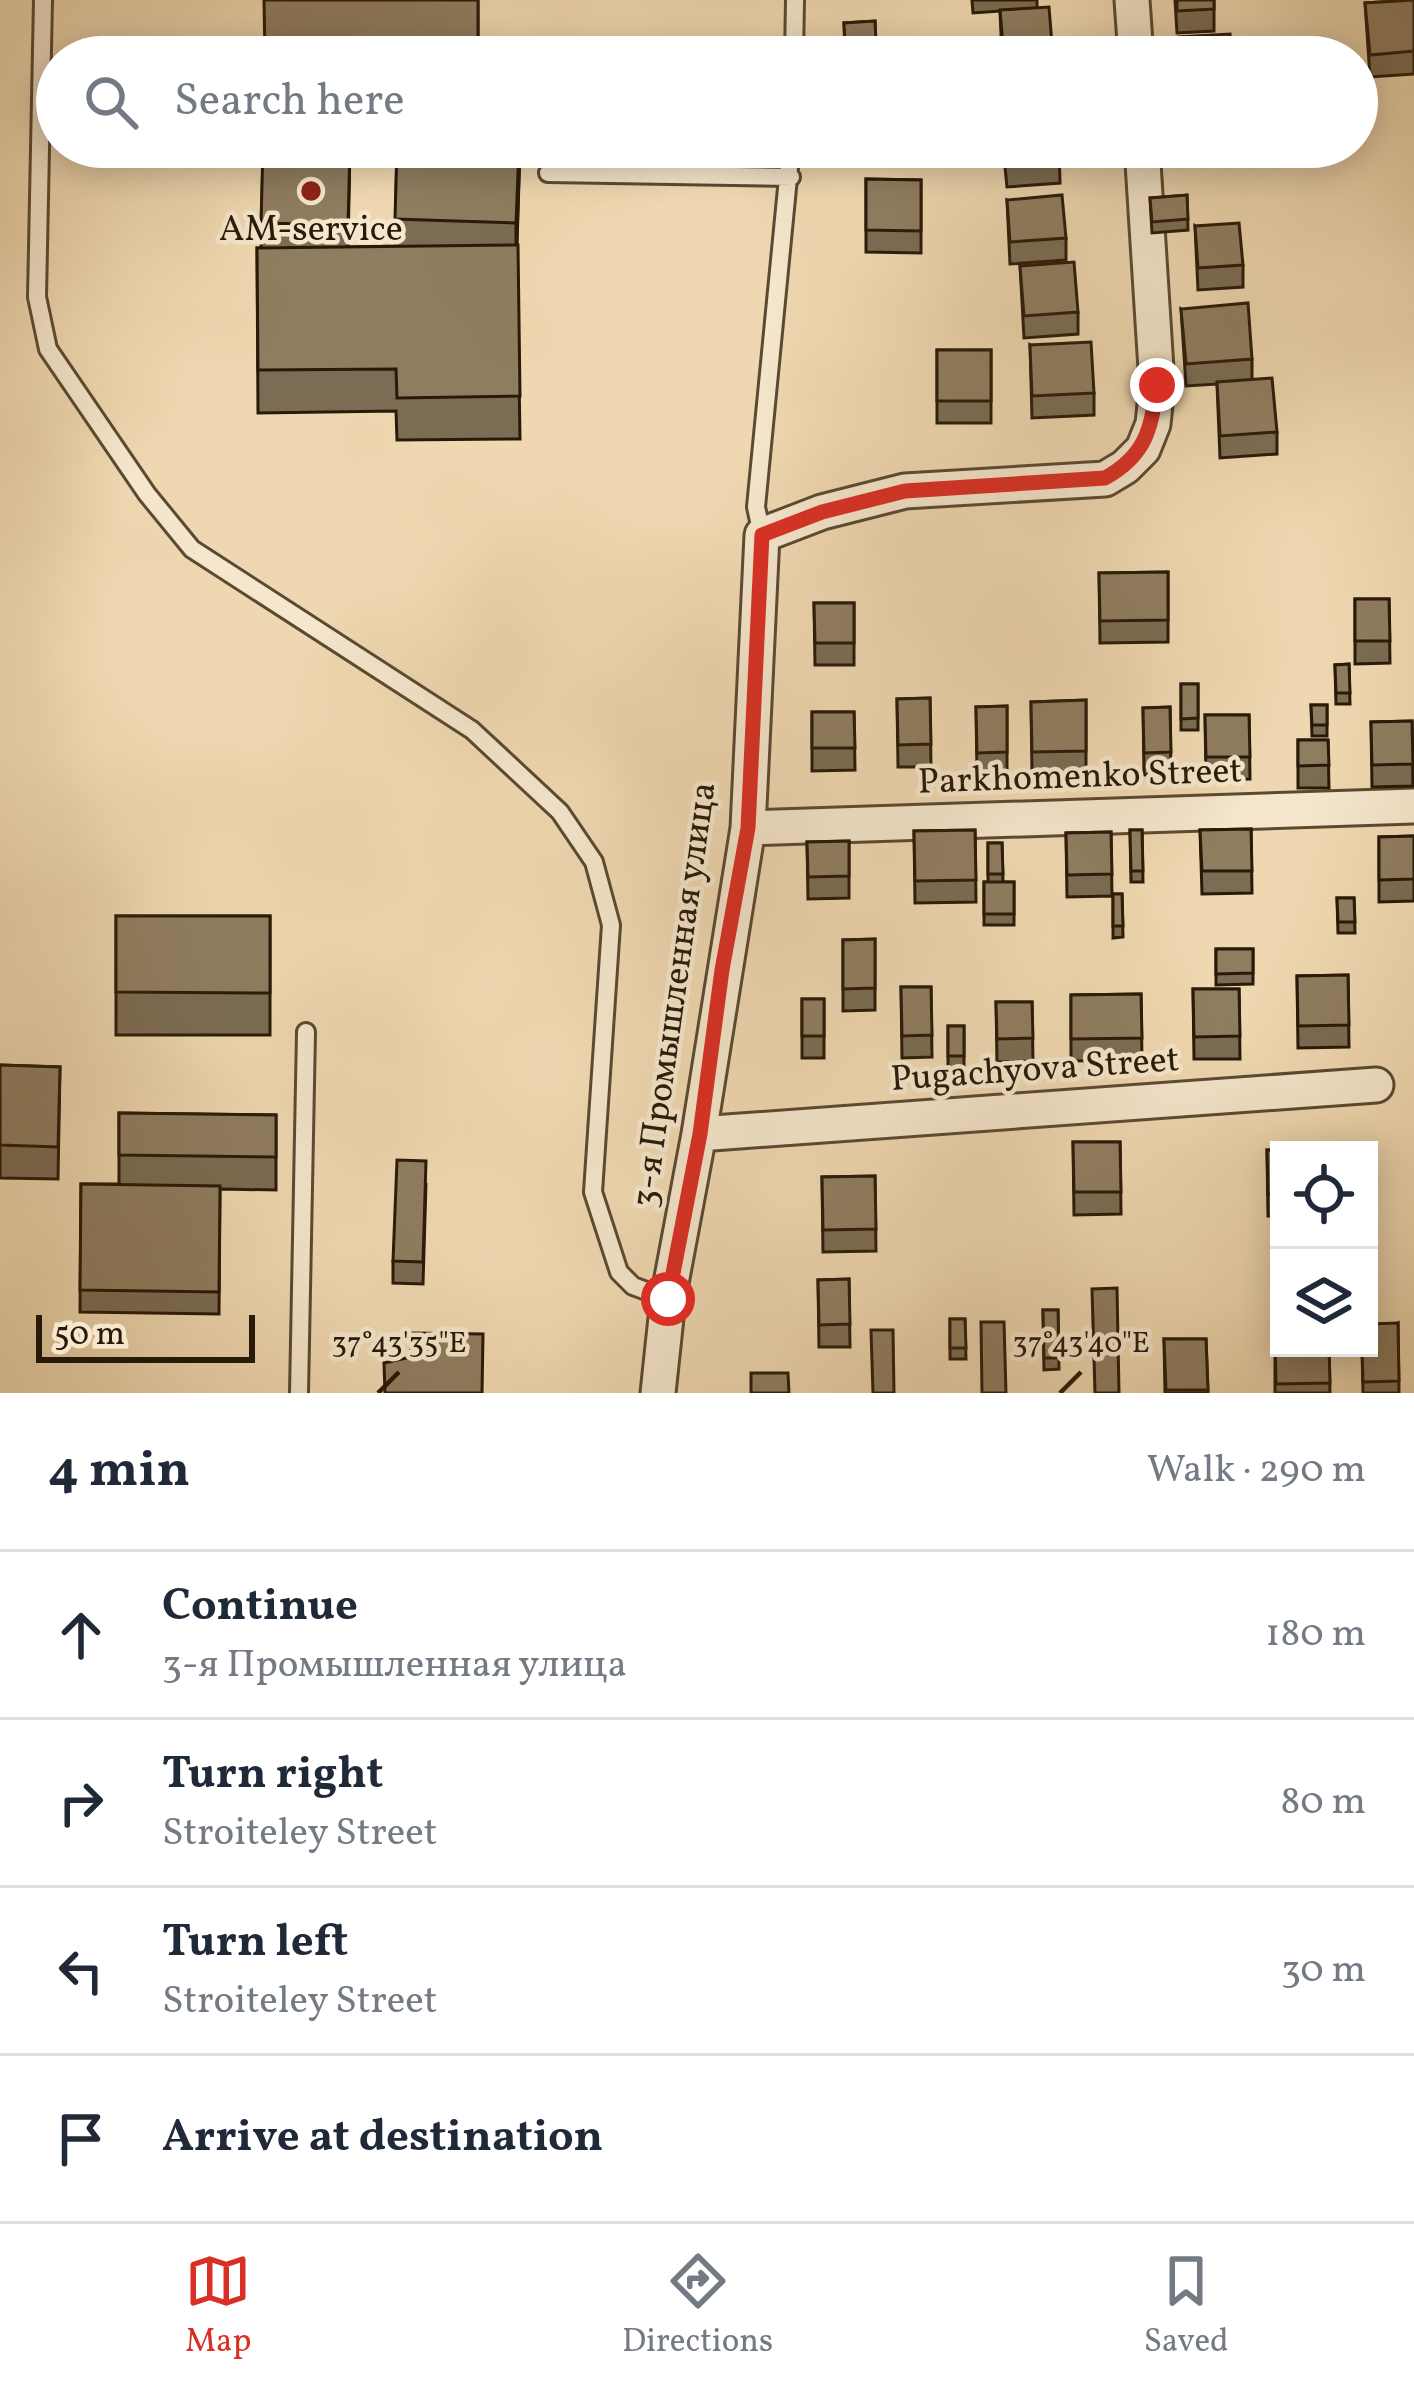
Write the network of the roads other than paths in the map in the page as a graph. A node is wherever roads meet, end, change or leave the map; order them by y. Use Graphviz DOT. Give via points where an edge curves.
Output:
graph roads {
  1 [pos="43,0"];
  2 [pos="795,0"];
  3 [pos="1132,0"];
  4 [pos="42,36"];
  5 [pos="794,36"];
  6 [pos="1135,36"];
  7 [pos="40,168"];
  8 [pos="791,168"];
  9 [pos="1143,168"];
  10 [pos="548,173"];
  11 [pos="791,177"];
  12 [pos="762,535"];
  13 [pos="1414,806"];
  14 [pos="748,828"];
  15 [pos="306,1032"];
  16 [pos="1376,1085"];
  17 [pos="700,1134"];
  18 [pos="668,1299"];
  19 [pos="299,1393"];
  20 [pos="658,1393"];
  1 -- 4 [label="lane"];
  2 -- 5 [label="lane"];
  3 -- 6 [label="street"];
  7 -- 18 [label="lane" via="38,297 48,349 147,494 192,549 472,730 560,812 594,862 611,925 592,1192 619,1272"];
  8 -- 11 [label="lane"];
  9 -- 12 [label="street" via="1157,385 1153,424 1125,467 1105,478 905,491"];
  10 -- 11 [label="lane"];
  11 -- 12 [label="lane" via="756,507"];
  12 -- 14 [label="street, 3-я Промышленная улица"];
  13 -- 14 [label="street, Parkhomenko Street"];
  14 -- 17 [label="street, 3-я Промышленная улица"];
  15 -- 19 [label="lane"];
  16 -- 17 [label="street, Pugachyova Street"];
  17 -- 18 [label="street, 3-я Промышленная улица"];
  18 -- 20 [label="street, 3-я Промышленная улица"];
}
